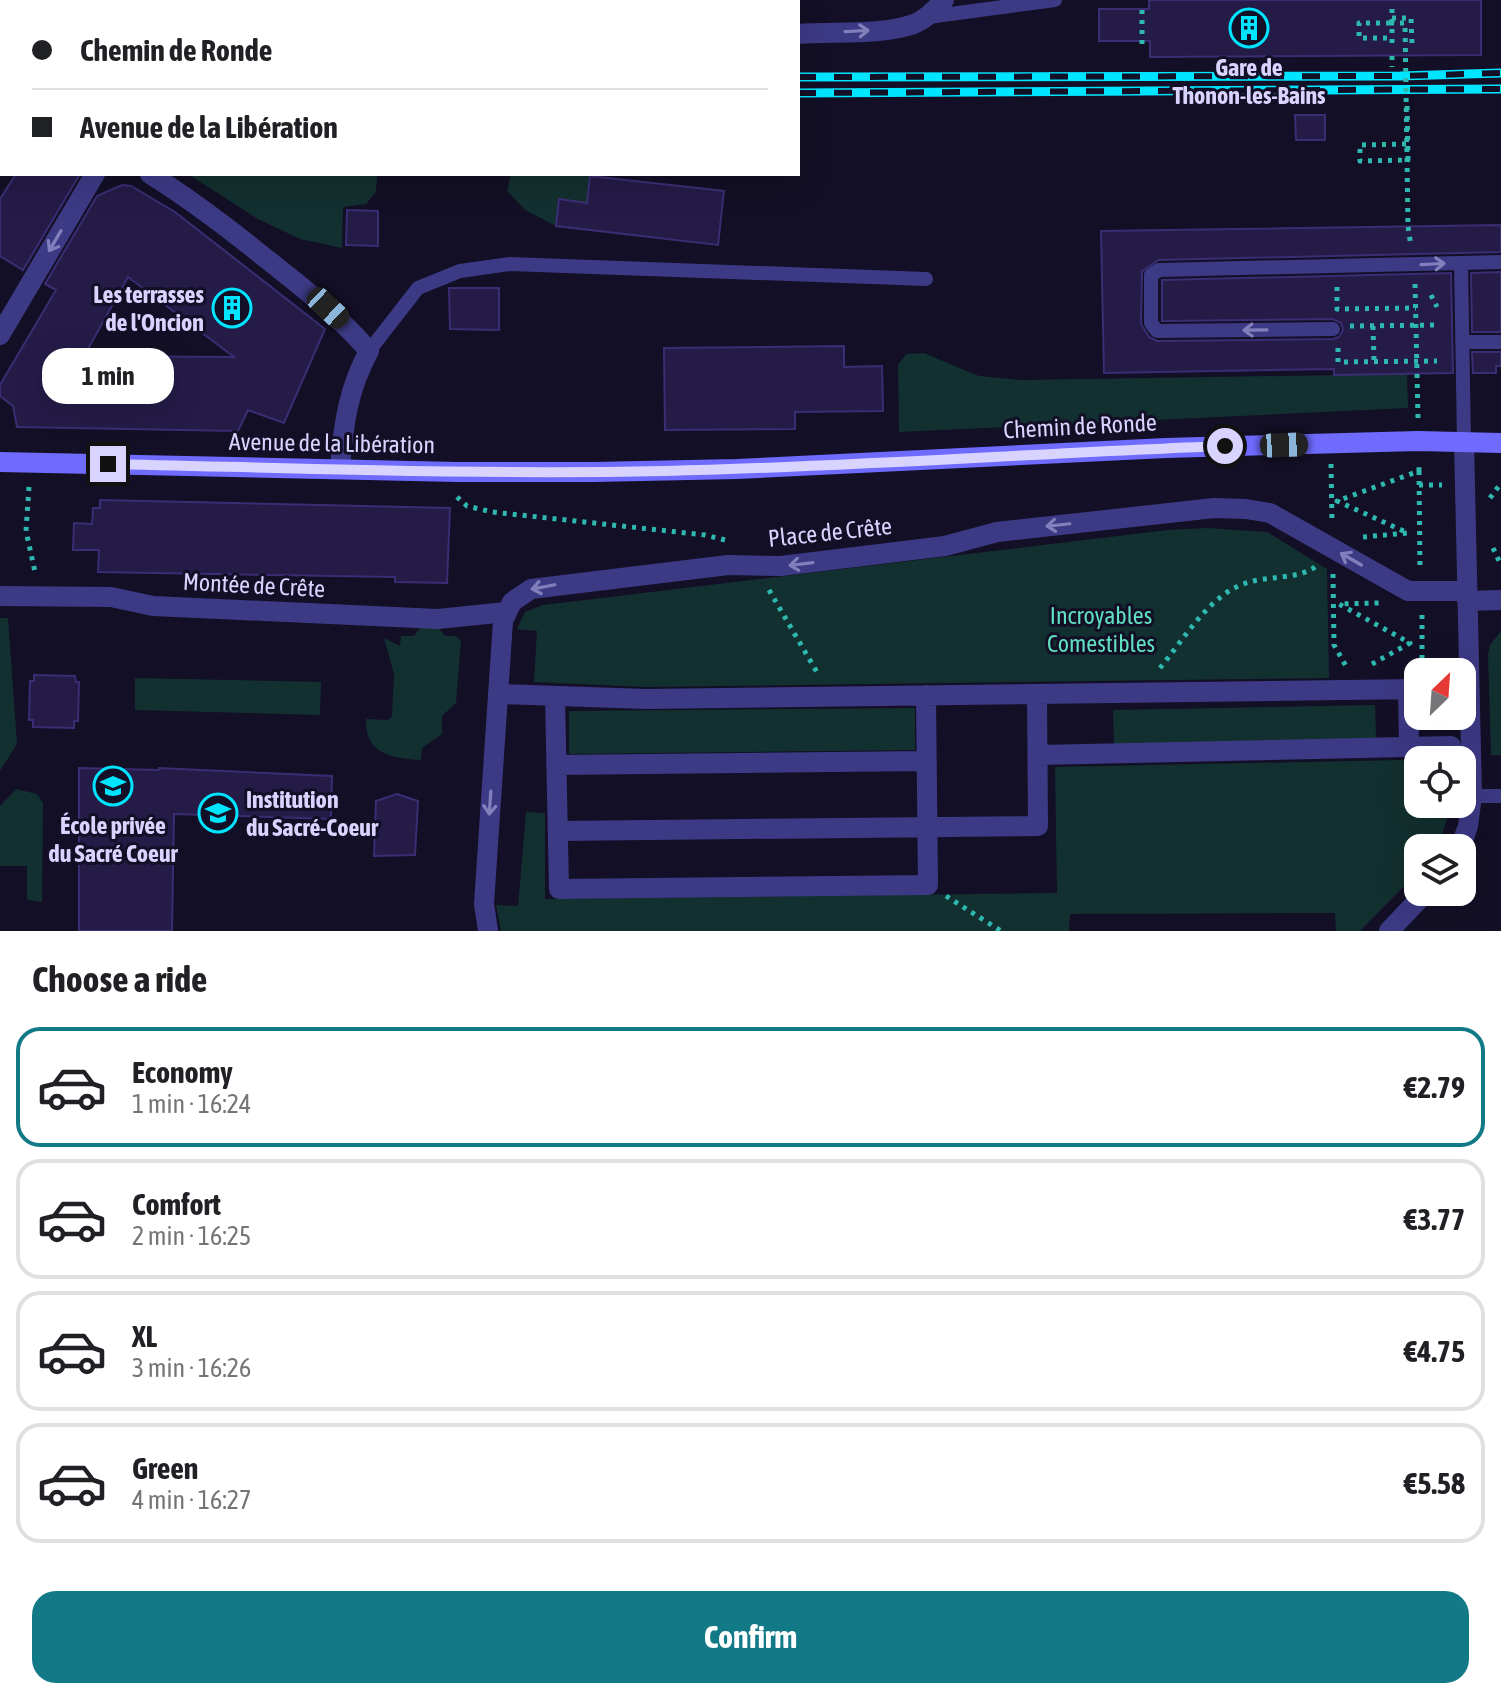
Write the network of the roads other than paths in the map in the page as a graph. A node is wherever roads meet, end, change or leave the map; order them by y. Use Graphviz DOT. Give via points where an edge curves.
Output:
graph roads {
  1 [pos="944,0"];
  2 [pos="1055,0"];
  3 [pos="928,17"];
  4 [pos="800,34"];
  5 [pos="94,176"];
  6 [pos="153,176"];
  7 [pos="1501,262"];
  8 [pos="1461,263"];
  9 [pos="926,279"];
  10 [pos="1336,331"];
  11 [pos="0,335"];
  12 [pos="1462,342"];
  13 [pos="1501,342"];
  14 [pos="369,351"];
  15 [pos="1464,442"];
  16 [pos="1501,443"];
  17 [pos="0,462"];
  18 [pos="340,469"];
  19 [pos="663,471"];
  20 [pos="0,596"];
  21 [pos="1467,596"];
  22 [pos="1501,600"];
  23 [pos="506,612"];
  24 [pos="1466,658"];
  25 [pos="1404,689"];
  26 [pos="498,694"];
  27 [pos="1037,694"];
  28 [pos="926,695"];
  29 [pos="555,697"];
  30 [pos="1404,747"];
  31 [pos="1038,755"];
  32 [pos="926,761"];
  33 [pos="556,765"];
  34 [pos="1476,796"];
  35 [pos="1501,796"];
  36 [pos="927,827"];
  37 [pos="558,831"];
  38 [pos="1413,906"];
  39 [pos="488,931"];
  40 [pos="1389,931"];
  1 -- 3 [label="street"];
  2 -- 3 [label="lane"];
  4 -- 3 [label="street, one-way" via="891,29"];
  5 -- 11 [label="street, one-way"];
  6 -- 14 [label="street" via="290,277"];
  7 -- 8 [label="lane"];
  10 -- 8 [label="lane, one-way" via="1157,331 1151,323 1151,275 1159,270"];
  8 -- 12 [label="lane"];
  9 -- 14 [label="lane" via="510,264 460,271 418,288"];
  12 -- 13 [label="lane"];
  12 -- 15 [label="lane"];
  14 -- 18 [label="street" via="348,398"];
  15 -- 16 [label="main road, Chemin de Ronde"];
  15 -- 19 [label="main road, Chemin de Ronde" via="1166,448"];
  15 -- 21 [label="street"];
  17 -- 18 [label="main road, Avenue de la Libération"];
  18 -- 19 [label="main road, Avenue de la Libération"];
  20 -- 23 [label="street, Montée de Crête" via="111,597 153,606 438,619"];
  21 -- 22 [label="street, Place de Crête"];
  21 -- 23 [label="street, Place de Crête, one-way" via="1397,586 1270,513 1198,509 997,532 945,546 781,566 728,565 542,586 521,595"];
  21 -- 24 [label="street"];
  23 -- 26 [label="street"];
  25 -- 27 [label="street"];
  26 -- 29 [label="street"];
  26 -- 39 [label="street, one-way" via="484,904"];
  27 -- 28 [label="street"];
  27 -- 31 [label="street"];
  28 -- 29 [label="street"];
  28 -- 32 [label="street"];
  29 -- 33 [label="street"];
  30 -- 31 [label="street"];
  31 -- 36 [label="street" via="1038,826"];
  32 -- 33 [label="street"];
  32 -- 36 [label="street"];
  33 -- 37 [label="street"];
  34 -- 35 [label="lane"];
  36 -- 37 [label="street"];
  36 -- 37 [label="street" via="928,885 559,889"];
  38 -- 40 [label="street"];
}
